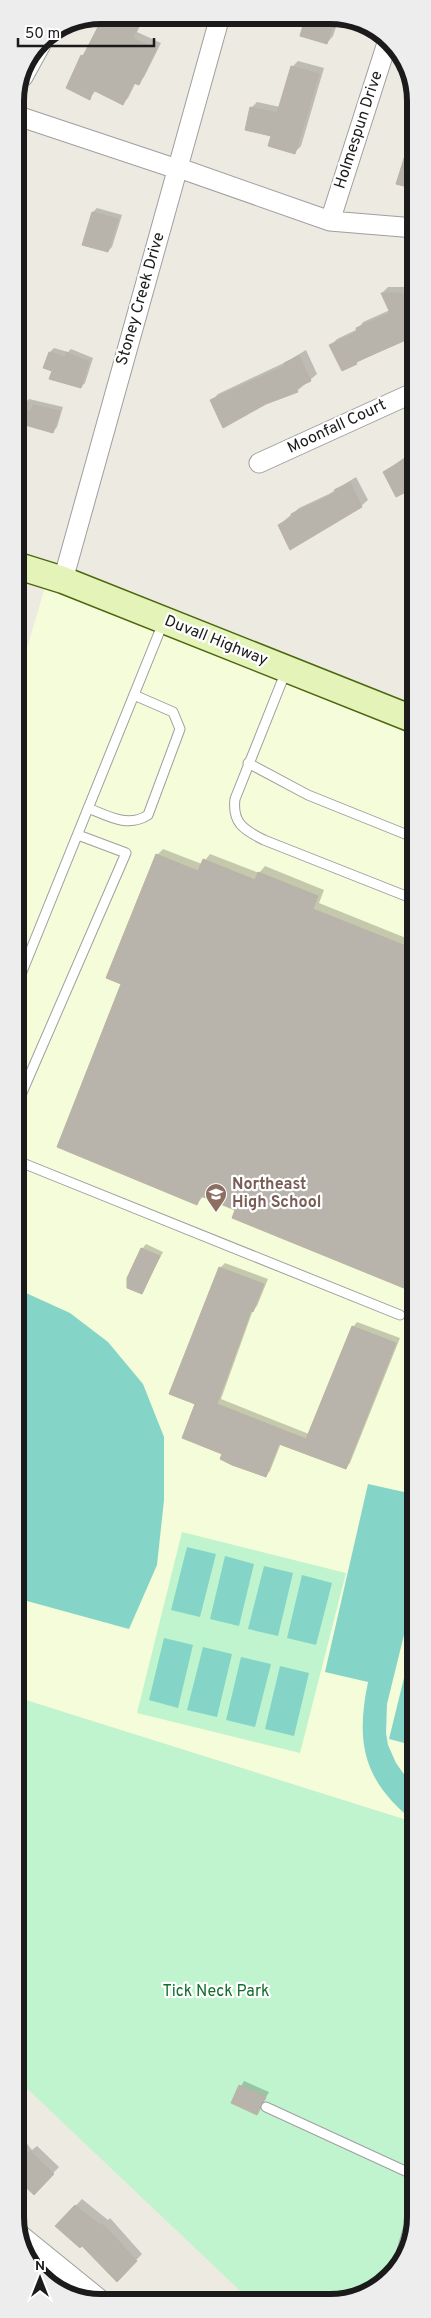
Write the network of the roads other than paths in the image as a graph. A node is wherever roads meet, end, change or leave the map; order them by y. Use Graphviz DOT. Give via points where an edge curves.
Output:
graph roads {
  1 [pos="218,24"];
  2 [pos="386,47"];
  3 [pos="24,118"];
  4 [pos="178,168"];
  5 [pos="330,220"];
  6 [pos="407,227"];
  7 [pos="407,396"];
  8 [pos="259,463"];
  9 [pos="24,568"];
  10 [pos="63,580"];
  11 [pos="164,620"];
  12 [pos="286,669"];
  13 [pos="134,695"];
  14 [pos="407,716"];
  15 [pos="248,763"];
  16 [pos="88,808"];
  17 [pos="407,834"];
  18 [pos="78,835"];
  19 [pos="407,896"];
  20 [pos="24,968"];
  21 [pos="24,1088"];
  22 [pos="24,1164"];
  23 [pos="400,1315"];
  24 [pos="266,2107"];
  25 [pos="407,2172"];
  26 [pos="27,2241"];
  27 [pos="93,2294"];
  1 -- 4 [label="street, Stoney Creek Drive"];
  2 -- 5 [label="street, Holmespun Drive"];
  3 -- 4 [label="street"];
  4 -- 5 [label="street"];
  4 -- 10 [label="street, Stoney Creek Drive"];
  5 -- 6 [label="street"];
  7 -- 8 [label="street, Moonfall Court"];
  9 -- 10 [label="street, Duvall Highway"];
  10 -- 11 [label="street, Duvall Highway"];
  11 -- 12 [label="street, Duvall Highway"];
  11 -- 13 [label="lane"];
  12 -- 14 [label="street, Duvall Highway"];
  12 -- 15 [label="lane"];
  13 -- 16 [label="lane"];
  13 -- 16 [label="lane" via="173,712 180,730 148,815 140,820 120,820"];
  15 -- 17 [label="lane" via="308,795"];
  15 -- 19 [label="lane" via="233,812 250,833"];
  16 -- 18 [label="lane"];
  18 -- 20 [label="lane"];
  18 -- 21 [label="lane" via="126,852"];
  22 -- 23 [label="lane"];
  24 -- 25 [label="lane"];
  26 -- 27 [label="street"];
}
